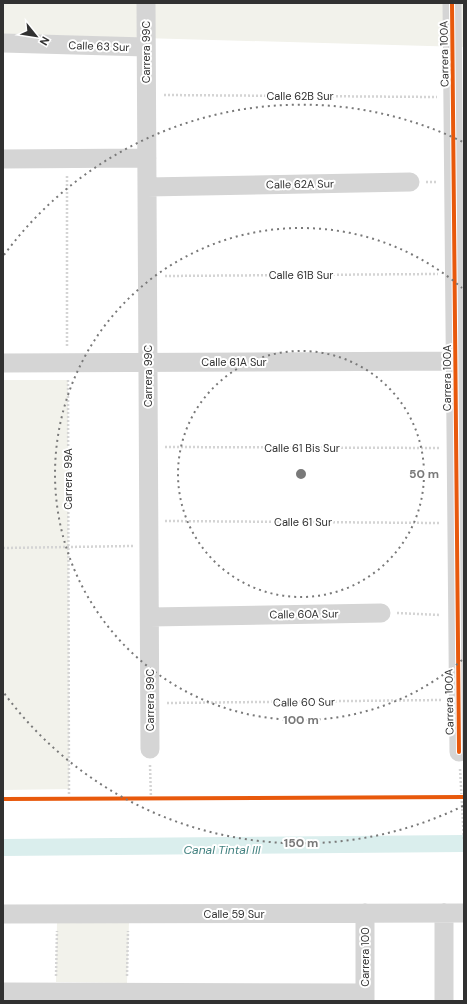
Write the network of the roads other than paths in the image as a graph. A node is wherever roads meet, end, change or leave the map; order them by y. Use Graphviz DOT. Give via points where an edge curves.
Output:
graph roads {
  1 [pos="146,3"];
  2 [pos="452,3"];
  3 [pos="3,43"];
  4 [pos="146,47"];
  5 [pos="147,158"];
  6 [pos="3,159"];
  7 [pos="410,182"];
  8 [pos="147,187"];
  9 [pos="460,361"];
  10 [pos="3,363"];
  11 [pos="148,363"];
  12 [pos="381,613"];
  13 [pos="150,617"];
  14 [pos="150,749"];
  15 [pos="459,752"];
  16 [pos="444,912"];
  17 [pos="464,912"];
  18 [pos="365,913"];
  19 [pos="3,914"];
  20 [pos="3,992"];
  21 [pos="92,997"];
  22 [pos="365,997"];
  23 [pos="444,1001"];
  1 -- 4 [label="street, Carrera 99C"];
  2 -- 9 [label="street, Carrera 100A" via="455,274"];
  3 -- 4 [label="street, Calle 63 Sur"];
  4 -- 5 [label="street, Carrera 99C"];
  5 -- 6 [label="street"];
  5 -- 8 [label="street, Carrera 99C"];
  7 -- 8 [label="street, Calle 62A Sur"];
  8 -- 11 [label="street, Carrera 99C"];
  9 -- 11 [label="street, Calle 61A Sur"];
  9 -- 15 [label="street, Carrera 100A" via="456,448"];
  10 -- 11 [label="street, Calle 61A Sur"];
  11 -- 13 [label="street, Carrera 99C"];
  12 -- 13 [label="street, Calle 60A Sur"];
  13 -- 14 [label="street, Carrera 99C"];
  16 -- 17 [label="street, Calle 59 Sur"];
  16 -- 18 [label="street, Calle 59 Sur"];
  16 -- 23 [label="street"];
  18 -- 19 [label="street, Calle 59 Sur"];
  18 -- 22 [label="street, Carrera 100"];
  20 -- 21 [label="street" via="56,992"];
  21 -- 22 [label="street" via="127,992"];
}
